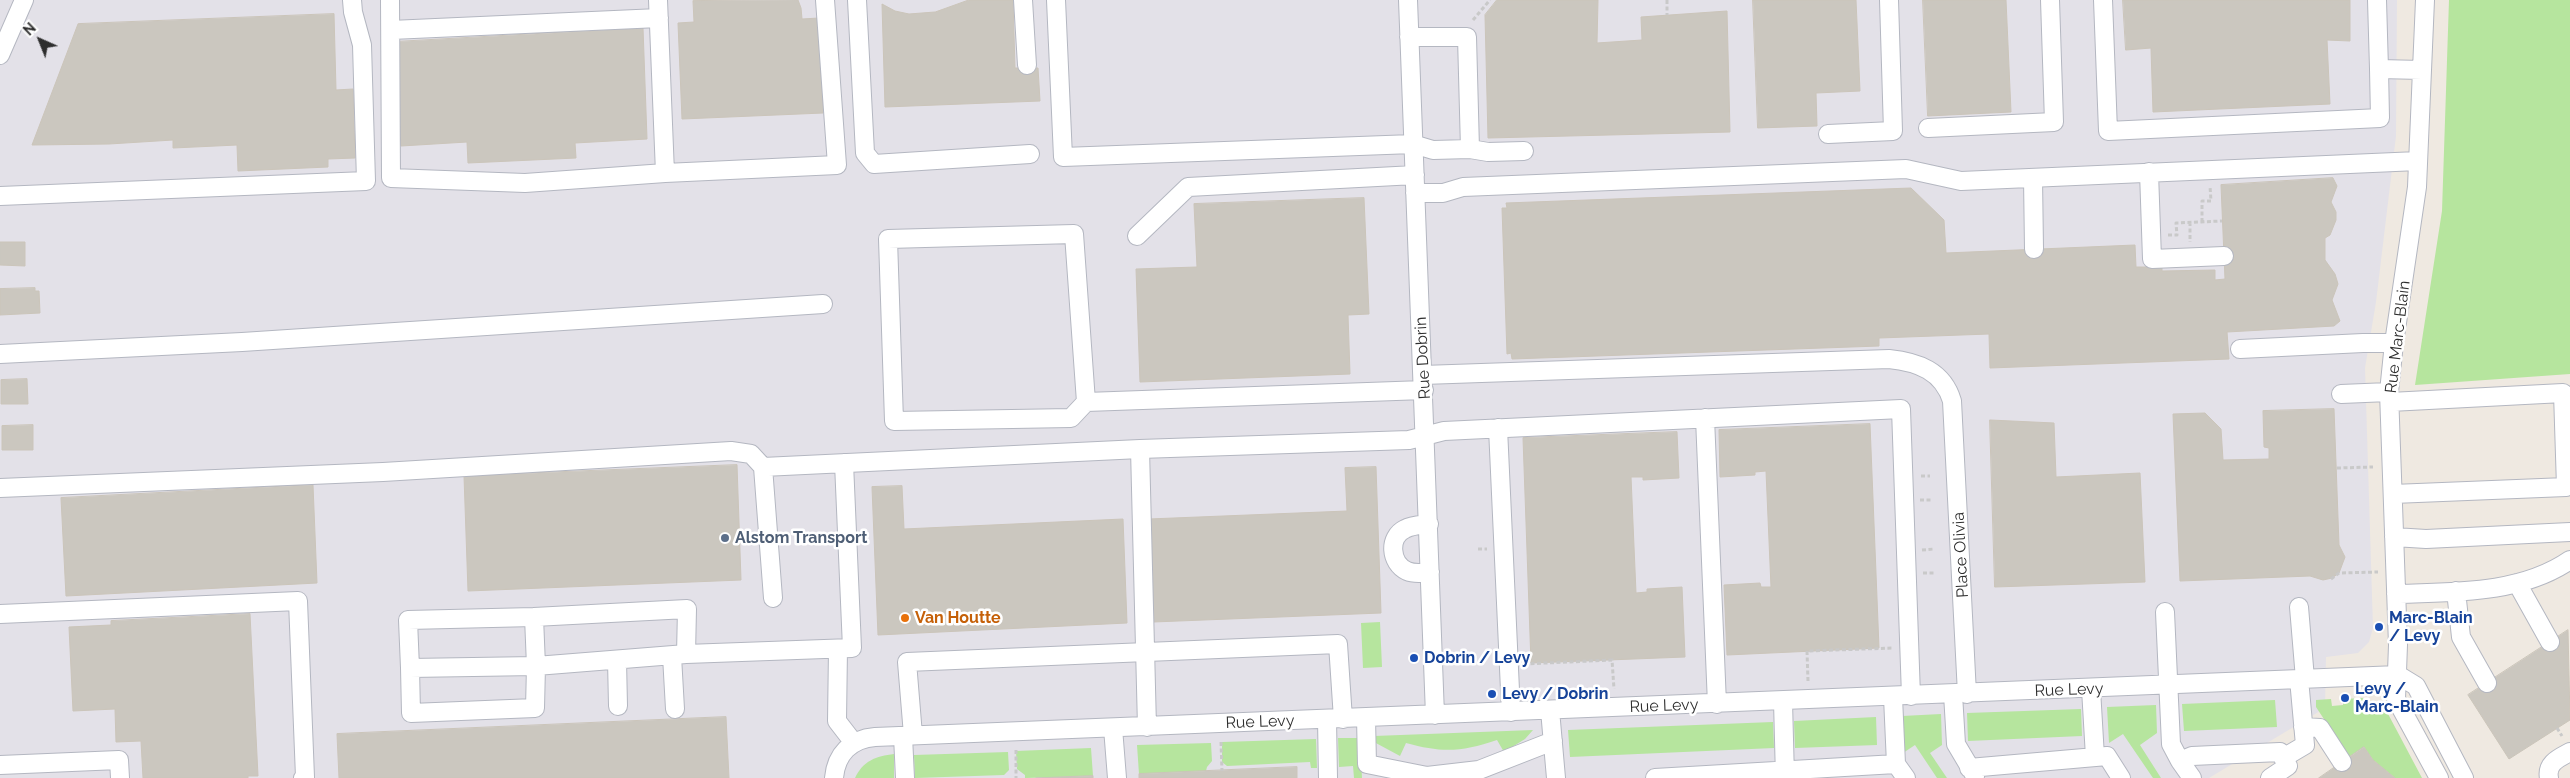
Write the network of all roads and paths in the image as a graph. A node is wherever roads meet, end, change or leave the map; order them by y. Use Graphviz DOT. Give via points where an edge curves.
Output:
graph roads {
  1 [pos="24,0"];
  2 [pos="352,0"];
  3 [pos="390,0"];
  4 [pos="658,0"];
  5 [pos="825,0"];
  6 [pos="857,0"];
  7 [pos="1022,0"];
  8 [pos="1056,0"];
  9 [pos="1408,0"];
  10 [pos="1490,0"];
  11 [pos="1666,0"];
  12 [pos="1888,0"];
  13 [pos="2050,0"];
  14 [pos="2103,0"];
  15 [pos="2377,0"];
  16 [pos="2425,0"];
  17 [pos="1667,15"];
  18 [pos="659,18"];
  19 [pos="1470,24"];
  20 [pos="391,30"];
  21 [pos="1409,37"];
  22 [pos="0,55"];
  23 [pos="1027,65"];
  24 [pos="2380,69"];
  25 [pos="2422,70"];
  26 [pos="1928,128"];
  27 [pos="1828,134"];
  28 [pos="1414,144"];
  29 [pos="1470,149"];
  30 [pos="1524,151"];
  31 [pos="1030,154"];
  32 [pos="2418,161"];
  33 [pos="2149,172"];
  34 [pos="665,173"];
  35 [pos="1415,175"];
  36 [pos="2033,178"];
  37 [pos="2210,180"];
  38 [pos="1415,194"];
  39 [pos="0,196"];
  40 [pos="2222,221"];
  41 [pos="2202,222"];
  42 [pos="2160,235"];
  43 [pos="1137,236"];
  44 [pos="2034,249"];
  45 [pos="2224,256"];
  46 [pos="823,304"];
  47 [pos="2394,343"];
  48 [pos="2240,349"];
  49 [pos="0,354"];
  50 [pos="1424,383"];
  51 [pos="2341,394"];
  52 [pos="2390,397"];
  53 [pos="1086,402"];
  54 [pos="1705,418"];
  55 [pos="1498,428"];
  56 [pos="1426,435"];
  57 [pos="1140,449"];
  58 [pos="844,463"];
  59 [pos="763,467"];
  60 [pos="2373,467"];
  61 [pos="2337,468"];
  62 [pos="0,488"];
  63 [pos="2393,494"];
  64 [pos="1429,524"];
  65 [pos="2570,532"];
  66 [pos="2394,537"];
  67 [pos="2570,560"];
  68 [pos="1430,572"];
  69 [pos="2378,572"];
  70 [pos="2331,579"];
  71 [pos="2517,582"];
  72 [pos="2456,591"];
  73 [pos="2396,594"];
  74 [pos="773,598"];
  75 [pos="2299,607"];
  76 [pos="2165,612"];
  77 [pos="0,614"];
  78 [pos="534,617"];
  79 [pos="2550,642"];
  80 [pos="1899,648"];
  81 [pos="838,649"];
  82 [pos="1145,654"];
  83 [pos="679,655"];
  84 [pos="617,660"];
  85 [pos="1520,664"];
  86 [pos="536,666"];
  87 [pos="410,668"];
  88 [pos="2398,675"];
  89 [pos="2302,679"];
  90 [pos="1808,682"];
  91 [pos="2487,683"];
  92 [pos="2168,685"];
  93 [pos="2091,688"];
  94 [pos="1614,689"];
  95 [pos="1960,694"];
  96 [pos="1911,696"];
  97 [pos="1893,697"];
  98 [pos="1783,701"];
  99 [pos="1717,704"];
  100 [pos="618,706"];
  101 [pos="674,710"];
  102 [pos="1550,710"];
  103 [pos="1511,712"];
  104 [pos="1435,715"];
  105 [pos="1366,718"];
  106 [pos="1335,719"];
  107 [pos="1146,726"];
  108 [pos="2303,727"];
  109 [pos="1113,728"];
  110 [pos="908,736"];
  111 [pos="1553,741"];
  112 [pos="1221,742"];
  113 [pos="854,743"];
  114 [pos="1016,750"];
  115 [pos="2570,752"];
  116 [pos="2095,758"];
  117 [pos="2283,758"];
  118 [pos="2180,761"];
  119 [pos="2342,762"];
  120 [pos="0,765"];
  121 [pos="1222,771"];
  122 [pos="1368,771"];
  123 [pos="1901,771"];
  124 [pos="1973,773"];
  125 [pos="1785,774"];
  126 [pos="120,778"];
  127 [pos="303,778"];
  128 [pos="834,778"];
  129 [pos="905,778"];
  130 [pos="1016,778"];
  131 [pos="1116,778"];
  132 [pos="1328,778"];
  133 [pos="1556,778"];
  134 [pos="1655,778"];
  135 [pos="2121,778"];
  136 [pos="2192,778"];
  137 [pos="2270,778"];
  138 [pos="2439,778"];
  139 [pos="2464,778"];
  140 [pos="2548,778"];
  1 -- 22 [label="street"];
  2 -- 39 [label="street" via="362,44 366,181"];
  3 -- 20 [label="street"];
  4 -- 18 [label="street"];
  5 -- 34 [label="street" via="837,165"];
  6 -- 31 [label="street" via="865,153 874,164"];
  7 -- 23 [label="street"];
  8 -- 28 [label="street" via="1063,157"];
  9 -- 21 [label="street, Rue Dobrin"];
  10 -- 19 [label="path"];
  11 -- 17 [label="path"];
  12 -- 27 [label="street" via="1893,131"];
  13 -- 26 [label="street" via="2054,122"];
  14 -- 24 [label="street" via="2108,131 2380,118"];
  15 -- 24 [label="street"];
  16 -- 25 [label="street, Rue Marc-Blain"];
  18 -- 20 [label="street"];
  18 -- 34 [label="street"];
  20 -- 34 [label="street" via="392,178 525,183"];
  21 -- 28 [label="street, Rue Dobrin"];
  21 -- 29 [label="street" via="1467,37"];
  24 -- 25 [label="street"];
  25 -- 32 [label="street, Rue Marc-Blain"];
  28 -- 29 [label="street" via="1433,150"];
  28 -- 35 [label="street, Rue Dobrin"];
  29 -- 30 [label="street"];
  32 -- 33 [label="street"];
  32 -- 47 [label="street, Rue Marc-Blain"];
  33 -- 36 [label="street"];
  33 -- 45 [label="street" via="2152,259"];
  35 -- 38 [label="street, Rue Dobrin"];
  35 -- 43 [label="street" via="1188,187"];
  36 -- 38 [label="street" via="1961,181 1906,169 1463,187 1443,193"];
  36 -- 44 [label="street"];
  37 -- 41 [label="path" via="2211,201 2202,201"];
  38 -- 50 [label="street, Rue Dobrin"];
  40 -- 41 [label="path"];
  41 -- 42 [label="path" via="2176,223 2177,235"];
  46 -- 49 [label="street" via="242,342"];
  47 -- 48 [label="street"];
  47 -- 52 [label="street, Rue Marc-Blain"];
  50 -- 53 [label="street, Place Olivia"];
  50 -- 56 [label="street, Rue Dobrin"];
  50 -- 95 [label="street, Place Olivia" via="1889,359 1919,365 1939,376 1949,390 1954,416"];
  51 -- 52 [label="street"];
  52 -- 63 [label="street, Rue Marc-Blain"];
  52 -- 63 [label="street" via="2563,393 2566,487"];
  53 -- 53 [label="street" via="1071,418 894,421 888,239 1074,234"];
  54 -- 55 [label="street"];
  54 -- 96 [label="street" via="1901,409"];
  54 -- 99 [label="street"];
  55 -- 56 [label="street"];
  55 -- 103 [label="street"];
  56 -- 57 [label="street" via="1409,440"];
  56 -- 64 [label="street, Rue Dobrin"];
  57 -- 58 [label="street"];
  57 -- 82 [label="street"];
  58 -- 59 [label="street"];
  58 -- 81 [label="street" via="852,648"];
  59 -- 62 [label="street" via="750,454 731,451 383,472"];
  59 -- 74 [label="street"];
  60 -- 61 [label="path"];
  63 -- 66 [label="street, Rue Marc-Blain"];
  64 -- 68 [label="street, Rue Dobrin"];
  64 -- 68 [label="street" via="1404,529 1393,545 1396,560 1405,570"];
  65 -- 66 [label="street" via="2426,539"];
  66 -- 73 [label="street, Rue Marc-Blain"];
  67 -- 71 [label="street" via="2552,573"];
  68 -- 104 [label="street, Rue Dobrin"];
  69 -- 70 [label="path" via="2338,573"];
  71 -- 72 [label="street" via="2476,591"];
  71 -- 79 [label="street"];
  72 -- 73 [label="street"];
  72 -- 91 [label="street" via="2461,637"];
  73 -- 88 [label="street, Rue Marc-Blain"];
  75 -- 89 [label="street"];
  76 -- 92 [label="street"];
  77 -- 127 [label="street" via="298,601"];
  78 -- 83 [label="street" via="686,609"];
  78 -- 86 [label="street"];
  78 -- 87 [label="street" via="408,620"];
  80 -- 90 [label="path" via="1807,651"];
  81 -- 83 [label="street"];
  81 -- 113 [label="street" via="837,721"];
  82 -- 106 [label="street" via="1338,644"];
  82 -- 107 [label="street"];
  82 -- 110 [label="street" via="907,662"];
  83 -- 84 [label="street"];
  83 -- 101 [label="street"];
  84 -- 86 [label="street"];
  84 -- 100 [label="street"];
  85 -- 94 [label="path" via="1612,660"];
  86 -- 87 [label="street"];
  86 -- 87 [label="street" via="535,708 411,713"];
  88 -- 89 [label="street, Rue Levy"];
  88 -- 138 [label="street, Rue Marc-Blain" via="2396,698"];
  88 -- 139 [label="street" via="2416,686"];
  89 -- 92 [label="street, Rue Levy"];
  89 -- 108 [label="street"];
  92 -- 93 [label="street, Rue Levy"];
  92 -- 118 [label="street" via="2171,744"];
  93 -- 95 [label="street, Rue Levy"];
  93 -- 116 [label="street"];
  95 -- 96 [label="street, Rue Levy"];
  95 -- 124 [label="street, Place Olivia" via="1956,744"];
  96 -- 97 [label="street, Rue Levy"];
  97 -- 98 [label="street, Rue Levy"];
  97 -- 123 [label="street"];
  98 -- 99 [label="street, Rue Levy"];
  98 -- 125 [label="street"];
  99 -- 102 [label="street, Rue Levy"];
  102 -- 103 [label="street, Rue Levy"];
  102 -- 111 [label="street"];
  103 -- 104 [label="street, Rue Levy"];
  104 -- 105 [label="street, Rue Levy"];
  105 -- 106 [label="street, Rue Levy"];
  105 -- 122 [label="street"];
  106 -- 107 [label="street, Rue Levy"];
  106 -- 132 [label="street"];
  107 -- 109 [label="street, Rue Levy"];
  108 -- 117 [label="street" via="2305,745"];
  108 -- 119 [label="street" via="2320,728"];
  109 -- 110 [label="street, Rue Levy"];
  109 -- 131 [label="street"];
  110 -- 113 [label="street, Rue Levy" via="867,738"];
  110 -- 129 [label="street"];
  111 -- 122 [label="street" via="1479,770 1428,776"];
  111 -- 133 [label="street"];
  112 -- 121 [label="path"];
  113 -- 128 [label="street" via="840,756"];
  114 -- 130 [label="path"];
  115 -- 140 [label="street" via="2551,764"];
  116 -- 124 [label="street"];
  116 -- 135 [label="street" via="2107,756"];
  117 -- 118 [label="street" via="2280,752 2192,756"];
  117 -- 137 [label="street" via="2288,766"];
  118 -- 136 [label="street"];
  120 -- 126 [label="street" via="119,760"];
  123 -- 125 [label="street"];
  125 -- 134 [label="street"];
}
